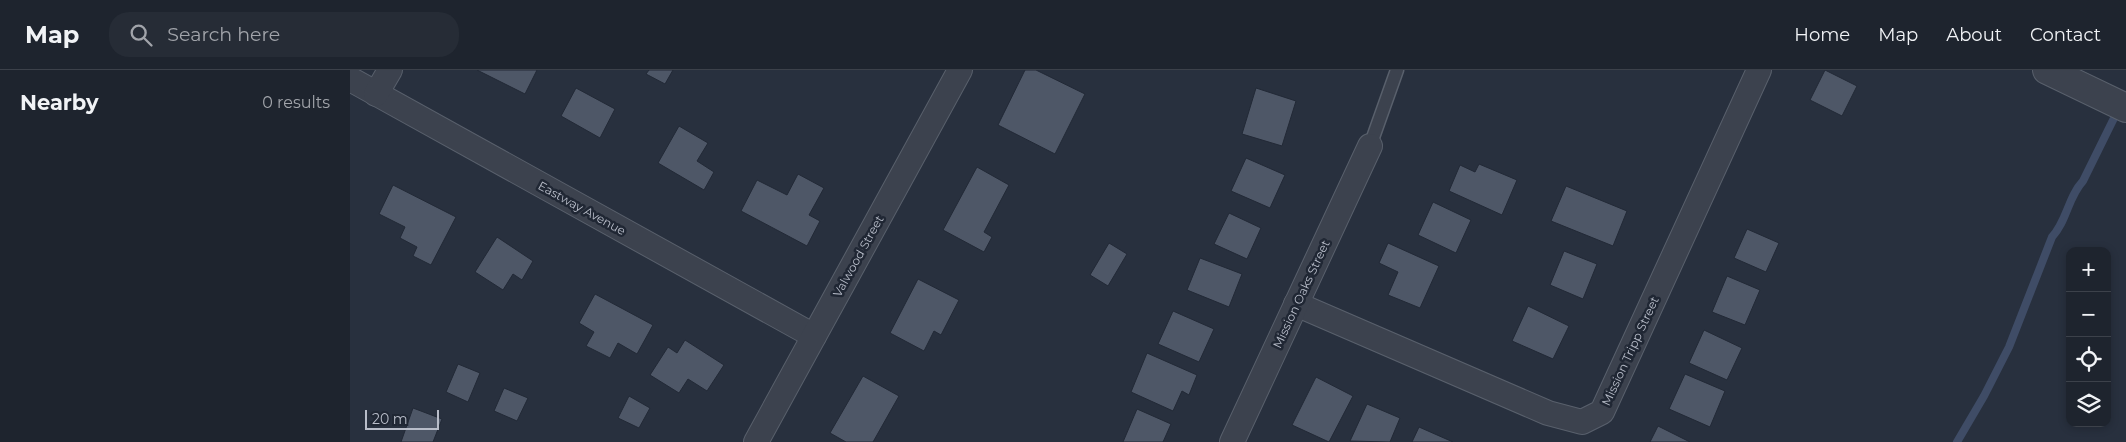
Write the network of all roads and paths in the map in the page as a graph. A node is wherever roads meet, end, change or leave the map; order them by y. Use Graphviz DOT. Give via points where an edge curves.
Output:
graph roads {
  1 [pos="390,70"];
  2 [pos="960,70"];
  3 [pos="1397,70"];
  4 [pos="1759,70"];
  5 [pos="2047,70"];
  6 [pos="350,79"];
  7 [pos="376,94"];
  8 [pos="2126,108"];
  9 [pos="1370,146"];
  10 [pos="1296,304"];
  11 [pos="814,336"];
  12 [pos="756,442"];
  13 [pos="1232,442"];
  1 -- 7 [label="street"];
  2 -- 11 [label="street, Valwood Street"];
  3 -- 9 [label="lane"];
  4 -- 10 [label="street, Mission Tripp Street" via="1602,412 1582,422 1548,413"];
  5 -- 8 [label="street"];
  6 -- 7 [label="street, Eastway Avenue"];
  7 -- 11 [label="street, Eastway Avenue"];
  9 -- 10 [label="street, Mission Oaks Street"];
  10 -- 13 [label="street, Mission Oaks Street"];
  11 -- 12 [label="street, Valwood Street"];
}
